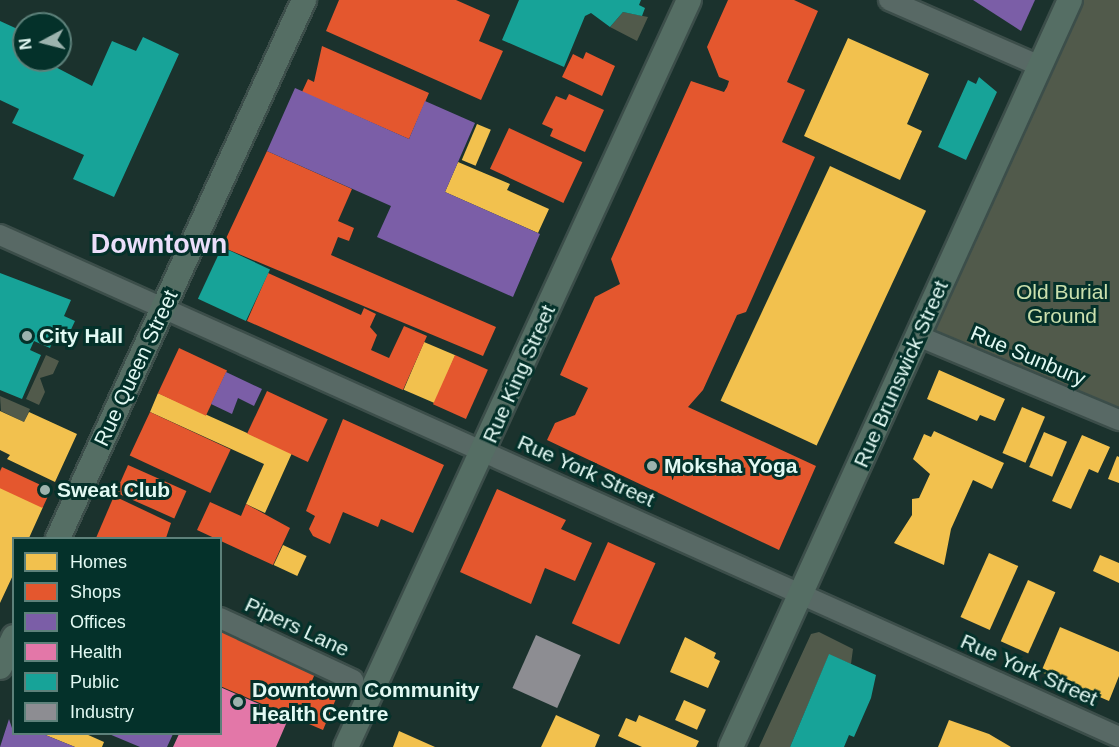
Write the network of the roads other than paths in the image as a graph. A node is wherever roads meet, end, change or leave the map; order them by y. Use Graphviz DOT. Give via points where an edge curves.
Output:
graph roads {
  1 [pos="304,0"];
  2 [pos="689,0"];
  3 [pos="889,0"];
  4 [pos="1070,0"];
  5 [pos="1040,66"];
  6 [pos="0,235"];
  7 [pos="163,308"];
  8 [pos="918,336"];
  9 [pos="1119,420"];
  10 [pos="484,452"];
  11 [pos="65,536"];
  12 [pos="800,594"];
  13 [pos="222,619"];
  14 [pos="12,641"];
  15 [pos="0,667"];
  16 [pos="353,680"];
  17 [pos="1119,737"];
  18 [pos="346,747"];
  19 [pos="731,747"];
  1 -- 7 [label="main road, Rue Queen Street"];
  2 -- 10 [label="main road, Rue King Street"];
  3 -- 5 [label="street"];
  4 -- 5 [label="main road, Rue Brunswick Street"];
  5 -- 8 [label="main road, Rue Brunswick Street"];
  6 -- 7 [label="street, Rue York Street"];
  7 -- 10 [label="street, Rue York Street"];
  7 -- 11 [label="main road, Rue Queen Street"];
  8 -- 9 [label="street, Rue Sunbury"];
  8 -- 12 [label="main road, Rue Brunswick Street"];
  10 -- 12 [label="street, Rue York Street"];
  10 -- 18 [label="main road, Rue King Street"];
  12 -- 17 [label="street, Rue York Street"];
  12 -- 19 [label="main road, Rue Brunswick Street"];
  13 -- 16 [label="street, Pipers Lane"];
  14 -- 15 [label="main road"];
}
